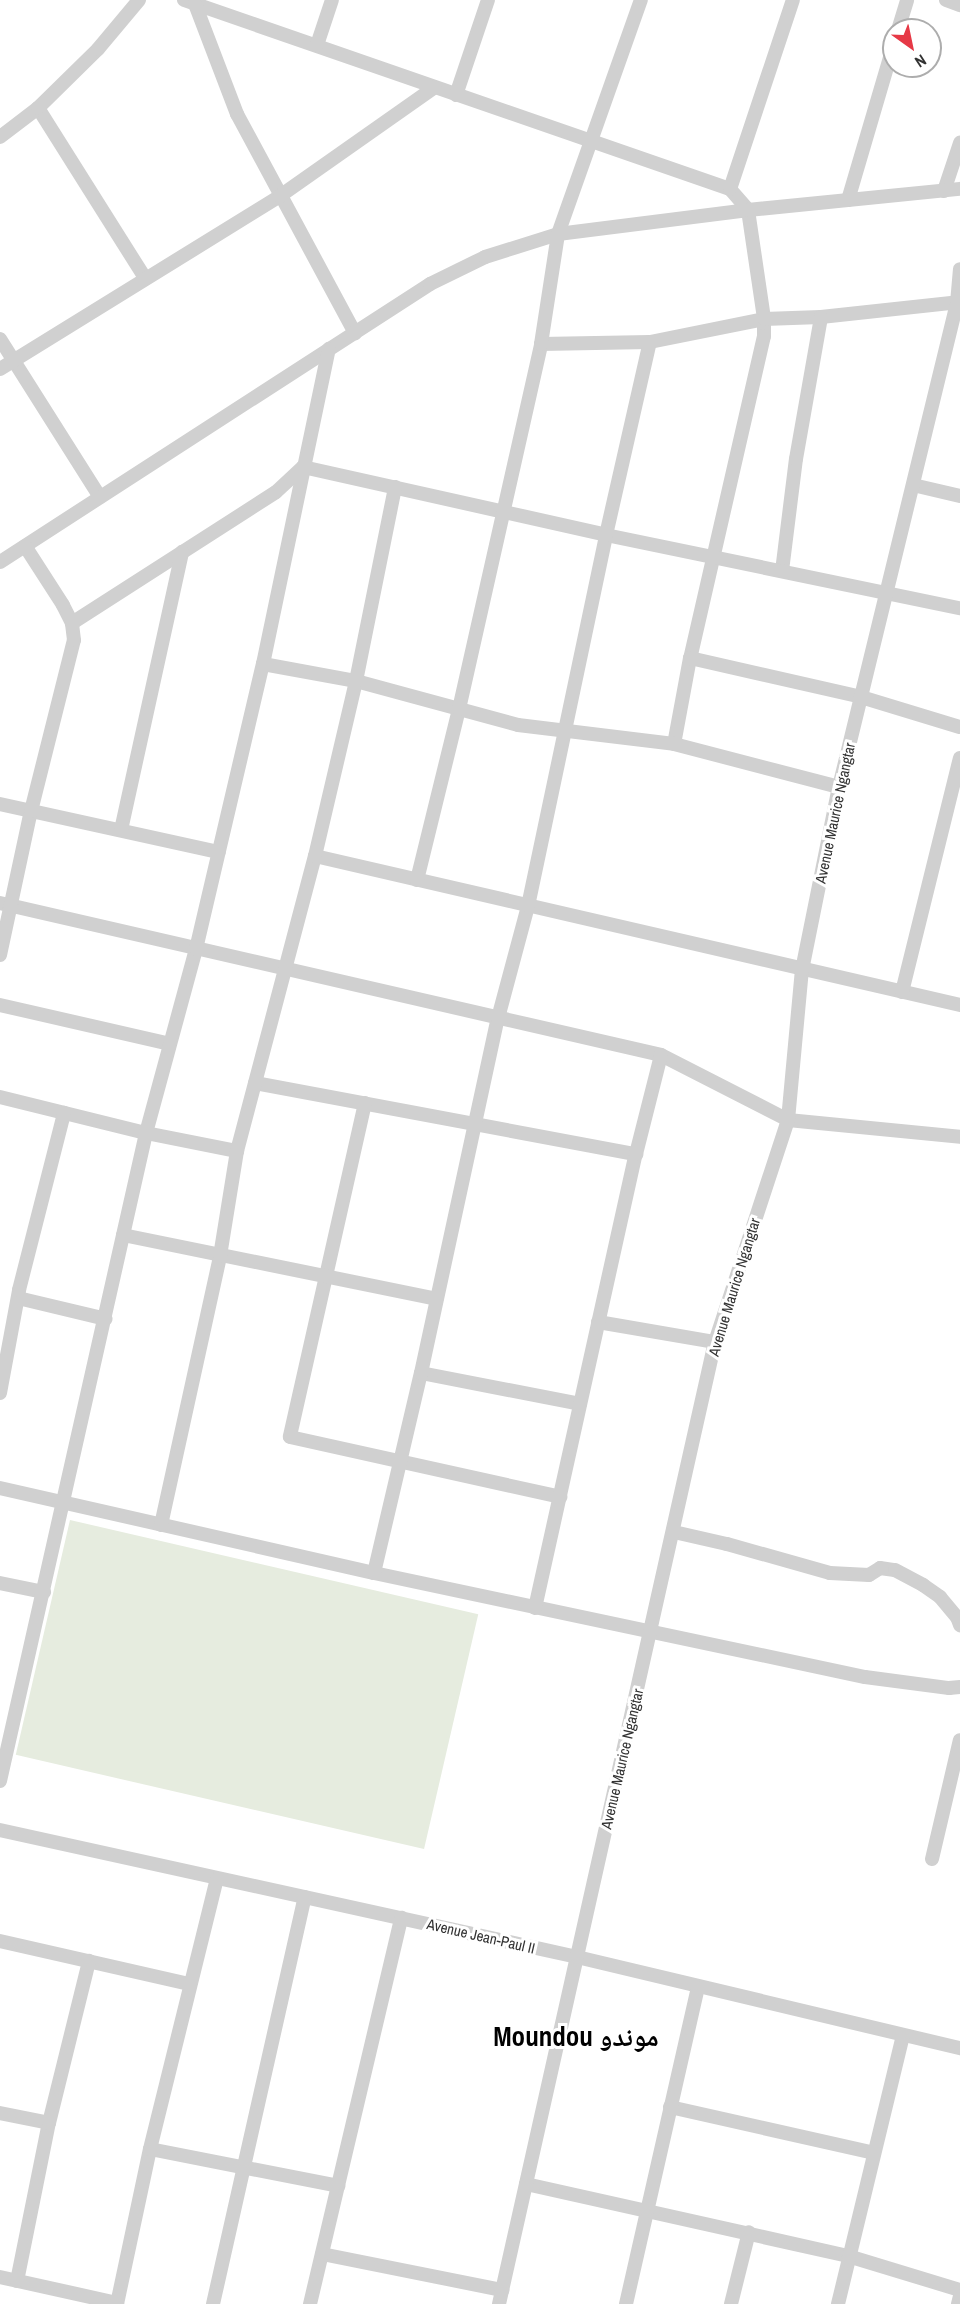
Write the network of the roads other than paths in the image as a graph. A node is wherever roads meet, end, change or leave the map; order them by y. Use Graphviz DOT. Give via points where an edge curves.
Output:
graph roads {
  1 [pos="139,0"];
  2 [pos="332,0"];
  3 [pos="488,0"];
  4 [pos="641,0"];
  5 [pos="793,0"];
  6 [pos="907,0"];
  7 [pos="946,0"];
  8 [pos="189,2"];
  9 [pos="960,5"];
  10 [pos="902,18"];
  11 [pos="317,45"];
  12 [pos="884,78"];
  13 [pos="435,87"];
  14 [pos="456,95"];
  15 [pos="38,108"];
  16 [pos="0,137"];
  17 [pos="590,141"];
  18 [pos="960,143"];
  19 [pos="730,189"];
  20 [pos="960,189"];
  21 [pos="944,191"];
  22 [pos="280,196"];
  23 [pos="848,200"];
  24 [pos="748,210"];
  25 [pos="558,234"];
  26 [pos="960,270"];
  27 [pos="145,278"];
  28 [pos="959,303"];
  29 [pos="821,317"];
  30 [pos="764,319"];
  31 [pos="355,333"];
  32 [pos="0,339"];
  33 [pos="650,342"];
  34 [pos="542,344"];
  35 [pos="329,350"];
  36 [pos="13,360"];
  37 [pos="0,369"];
  38 [pos="303,467"];
  39 [pos="914,485"];
  40 [pos="395,487"];
  41 [pos="960,496"];
  42 [pos="100,497"];
  43 [pos="502,511"];
  44 [pos="606,535"];
  45 [pos="25,546"];
  46 [pos="182,552"];
  47 [pos="714,557"];
  48 [pos="0,562"];
  49 [pos="783,571"];
  50 [pos="888,592"];
  51 [pos="960,608"];
  52 [pos="72,623"];
  53 [pos="690,658"];
  54 [pos="263,664"];
  55 [pos="356,681"];
  56 [pos="861,697"];
  57 [pos="459,709"];
  58 [pos="960,727"];
  59 [pos="566,731"];
  60 [pos="674,744"];
  61 [pos="960,758"];
  62 [pos="839,787"];
  63 [pos="0,804"];
  64 [pos="31,811"];
  65 [pos="121,830"];
  66 [pos="219,852"];
  67 [pos="315,856"];
  68 [pos="417,880"];
  69 [pos="5,905"];
  70 [pos="528,906"];
  71 [pos="196,949"];
  72 [pos="0,955"];
  73 [pos="285,969"];
  74 [pos="802,970"];
  75 [pos="902,992"];
  76 [pos="0,1005"];
  77 [pos="960,1005"];
  78 [pos="498,1018"];
  79 [pos="170,1044"];
  80 [pos="661,1055"];
  81 [pos="255,1083"];
  82 [pos="0,1097"];
  83 [pos="365,1103"];
  84 [pos="64,1113"];
  85 [pos="788,1120"];
  86 [pos="474,1123"];
  87 [pos="146,1133"];
  88 [pos="960,1137"];
  89 [pos="237,1151"];
  90 [pos="636,1154"];
  91 [pos="123,1235"];
  92 [pos="220,1256"];
  93 [pos="326,1278"];
  94 [pos="18,1298"];
  95 [pos="437,1299"];
  96 [pos="106,1319"];
  97 [pos="598,1322"];
  98 [pos="716,1342"];
  99 [pos="421,1373"];
  100 [pos="0,1393"];
  101 [pos="580,1404"];
  102 [pos="400,1462"];
  103 [pos="0,1488"];
  104 [pos="560,1497"];
  105 [pos="65,1503"];
  106 [pos="161,1525"];
  107 [pos="674,1532"];
  108 [pos="374,1573"];
  109 [pos="0,1583"];
  110 [pos="44,1592"];
  111 [pos="535,1608"];
  112 [pos="959,1616"];
  113 [pos="651,1633"];
  114 [pos="960,1688"];
  115 [pos="960,1740"];
  116 [pos="0,1780"];
  117 [pos="0,1830"];
  118 [pos="932,1858"];
  119 [pos="217,1878"];
  120 [pos="304,1897"];
  121 [pos="401,1918"];
  122 [pos="0,1941"];
  123 [pos="577,1957"];
  124 [pos="89,1961"];
  125 [pos="190,1984"];
  126 [pos="698,1988"];
  127 [pos="903,2036"];
  128 [pos="960,2048"];
  129 [pos="670,2107"];
  130 [pos="0,2112"];
  131 [pos="50,2123"];
  132 [pos="150,2149"];
  133 [pos="874,2153"];
  134 [pos="243,2168"];
  135 [pos="526,2184"];
  136 [pos="338,2186"];
  137 [pos="647,2210"];
  138 [pos="749,2232"];
  139 [pos="322,2254"];
  140 [pos="848,2256"];
  141 [pos="0,2277"];
  142 [pos="17,2281"];
  143 [pos="960,2290"];
  144 [pos="960,2296"];
  145 [pos="500,2297"];
  146 [pos="117,2304"];
  147 [pos="213,2304"];
  148 [pos="310,2304"];
  149 [pos="626,2304"];
  150 [pos="731,2304"];
  151 [pos="838,2304"];
  152 [pos="958,2304"];
  1 -- 15 [label="street" via="98,50"];
  2 -- 11 [label="street"];
  3 -- 14 [label="street"];
  4 -- 17 [label="street"];
  5 -- 19 [label="street"];
  6 -- 10 [label="street"];
  7 -- 9 [label="street"];
  8 -- 11 [label="street"];
  8 -- 22 [label="street" via="237,114"];
  11 -- 13 [label="street"];
  12 -- 23 [label="street"];
  13 -- 14 [label="street"];
  13 -- 22 [label="street"];
  14 -- 17 [label="street"];
  15 -- 16 [label="street"];
  15 -- 27 [label="street"];
  17 -- 19 [label="street"];
  17 -- 25 [label="street"];
  18 -- 21 [label="street"];
  19 -- 24 [label="street"];
  20 -- 21 [label="street"];
  21 -- 23 [label="street"];
  22 -- 27 [label="street"];
  22 -- 31 [label="street"];
  23 -- 24 [label="street"];
  24 -- 25 [label="street"];
  24 -- 30 [label="street"];
  25 -- 31 [label="street" via="460,268"];
  25 -- 34 [label="street"];
  26 -- 28 [label="street, Avenue Maurice Ngangtar"];
  27 -- 36 [label="street"];
  28 -- 29 [label="street"];
  28 -- 39 [label="street, Avenue Maurice Ngangtar"];
  29 -- 30 [label="street"];
  29 -- 49 [label="street" via="796,459"];
  30 -- 33 [label="street"];
  30 -- 47 [label="street" via="756,375"];
  31 -- 35 [label="street"];
  32 -- 36 [label="street"];
  33 -- 34 [label="street"];
  33 -- 44 [label="street"];
  34 -- 43 [label="street"];
  35 -- 38 [label="street"];
  35 -- 42 [label="street"];
  36 -- 37 [label="street"];
  36 -- 42 [label="street"];
  38 -- 40 [label="street"];
  38 -- 46 [label="street" via="276,492"];
  38 -- 54 [label="street"];
  39 -- 41 [label="street"];
  39 -- 50 [label="street, Avenue Maurice Ngangtar"];
  40 -- 43 [label="street"];
  40 -- 55 [label="street"];
  42 -- 45 [label="street"];
  43 -- 44 [label="street"];
  43 -- 57 [label="street"];
  44 -- 47 [label="street"];
  44 -- 59 [label="street"];
  45 -- 48 [label="street"];
  45 -- 52 [label="street"];
  46 -- 52 [label="street"];
  46 -- 65 [label="street"];
  47 -- 49 [label="street"];
  47 -- 53 [label="street"];
  49 -- 50 [label="street"];
  50 -- 51 [label="street"];
  50 -- 56 [label="street, Avenue Maurice Ngangtar"];
  52 -- 64 [label="street" via="74,640"];
  53 -- 56 [label="street"];
  53 -- 60 [label="street"];
  54 -- 55 [label="street"];
  54 -- 66 [label="street"];
  55 -- 57 [label="street"];
  55 -- 67 [label="street"];
  56 -- 58 [label="street"];
  56 -- 62 [label="street, Avenue Maurice Ngangtar"];
  57 -- 59 [label="street" via="518,725"];
  57 -- 68 [label="street"];
  59 -- 60 [label="street"];
  59 -- 70 [label="street"];
  60 -- 62 [label="street"];
  61 -- 75 [label="street"];
  62 -- 74 [label="street, Avenue Maurice Ngangtar"];
  63 -- 64 [label="street"];
  64 -- 65 [label="street"];
  64 -- 69 [label="street"];
  65 -- 66 [label="street"];
  66 -- 71 [label="street"];
  67 -- 68 [label="street"];
  67 -- 73 [label="street"];
  68 -- 70 [label="street"];
  69 -- 71 [label="street"];
  69 -- 72 [label="street"];
  70 -- 74 [label="street"];
  70 -- 78 [label="street"];
  71 -- 73 [label="street"];
  71 -- 79 [label="street"];
  73 -- 78 [label="street"];
  73 -- 81 [label="street"];
  74 -- 75 [label="street"];
  74 -- 85 [label="street, Avenue Maurice Ngangtar"];
  75 -- 77 [label="street"];
  76 -- 79 [label="street"];
  78 -- 80 [label="street"];
  78 -- 86 [label="street"];
  79 -- 87 [label="street"];
  80 -- 85 [label="street"];
  80 -- 90 [label="street"];
  81 -- 83 [label="street"];
  81 -- 89 [label="street"];
  82 -- 84 [label="street"];
  83 -- 86 [label="street"];
  83 -- 93 [label="street"];
  84 -- 87 [label="street"];
  84 -- 94 [label="street"];
  85 -- 88 [label="street"];
  85 -- 98 [label="street, Avenue Maurice Ngangtar"];
  86 -- 90 [label="street"];
  86 -- 95 [label="street"];
  87 -- 89 [label="street"];
  87 -- 91 [label="street"];
  89 -- 92 [label="street"];
  90 -- 97 [label="street"];
  91 -- 92 [label="street"];
  91 -- 96 [label="street"];
  92 -- 93 [label="street"];
  92 -- 106 [label="street"];
  93 -- 95 [label="street"];
  93 -- 102 [label="street" via="290,1437"];
  94 -- 96 [label="street"];
  94 -- 100 [label="street"];
  95 -- 99 [label="street"];
  96 -- 105 [label="street"];
  97 -- 98 [label="street"];
  97 -- 101 [label="street"];
  98 -- 107 [label="street, Avenue Maurice Ngangtar"];
  99 -- 101 [label="street"];
  99 -- 102 [label="street"];
  101 -- 104 [label="street"];
  102 -- 104 [label="street"];
  102 -- 108 [label="street"];
  103 -- 105 [label="street"];
  104 -- 111 [label="street"];
  105 -- 106 [label="street"];
  105 -- 110 [label="street"];
  106 -- 108 [label="street"];
  107 -- 112 [label="street" via="830,1573 869,1575 880,1568 895,1570 932,1591"];
  107 -- 113 [label="street, Avenue Maurice Ngangtar"];
  108 -- 111 [label="street"];
  109 -- 110 [label="street"];
  110 -- 116 [label="street"];
  111 -- 113 [label="street"];
  113 -- 114 [label="street" via="866,1677"];
  113 -- 123 [label="street, Avenue Maurice Ngangtar"];
  115 -- 118 [label="street"];
  117 -- 119 [label="street, Avenue Jean-Paul II"];
  119 -- 120 [label="street, Avenue Jean-Paul II"];
  119 -- 125 [label="street"];
  120 -- 121 [label="street, Avenue Jean-Paul II"];
  120 -- 134 [label="street"];
  121 -- 123 [label="street, Avenue Jean-Paul II"];
  121 -- 136 [label="street"];
  122 -- 124 [label="street"];
  123 -- 126 [label="street, Avenue Jean-Paul II"];
  123 -- 135 [label="street, Avenue Maurice Ngangtar"];
  124 -- 125 [label="street"];
  124 -- 131 [label="street"];
  125 -- 132 [label="street"];
  126 -- 127 [label="street, Avenue Jean-Paul II"];
  126 -- 129 [label="street"];
  127 -- 128 [label="street, Avenue Jean-Paul II"];
  127 -- 133 [label="street"];
  129 -- 133 [label="street"];
  129 -- 137 [label="street"];
  130 -- 131 [label="street"];
  131 -- 142 [label="street"];
  132 -- 134 [label="street"];
  132 -- 146 [label="street"];
  133 -- 140 [label="street"];
  134 -- 136 [label="street"];
  134 -- 147 [label="street"];
  135 -- 137 [label="street"];
  135 -- 145 [label="street, Avenue Maurice Ngangtar"];
  136 -- 139 [label="street"];
  137 -- 138 [label="street"];
  137 -- 149 [label="street"];
  138 -- 140 [label="street"];
  138 -- 150 [label="street"];
  139 -- 145 [label="street"];
  139 -- 148 [label="street"];
  140 -- 143 [label="street"];
  140 -- 151 [label="street"];
  141 -- 142 [label="street"];
  142 -- 146 [label="street"];
  144 -- 152 [label="street"];
}
